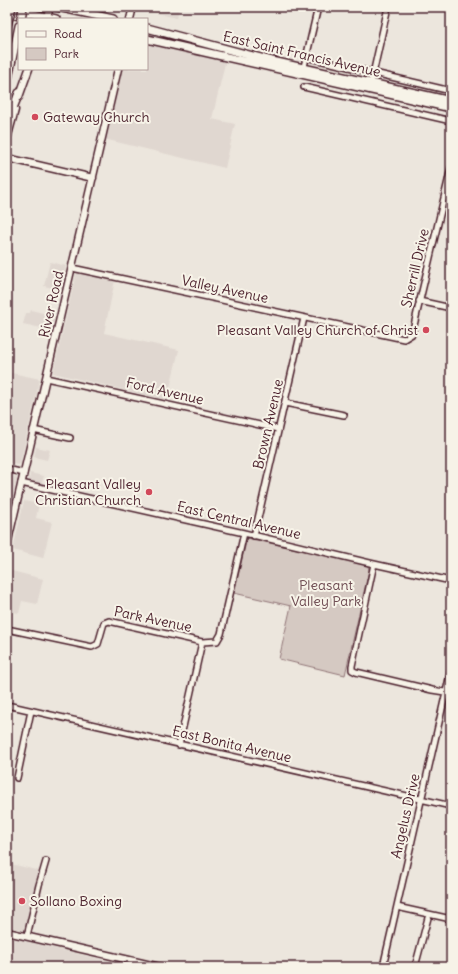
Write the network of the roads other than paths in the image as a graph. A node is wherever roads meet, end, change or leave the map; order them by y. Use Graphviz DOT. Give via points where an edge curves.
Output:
graph roads {
  1 [pos="12,7"];
  2 [pos="23,7"];
  3 [pos="50,7"];
  4 [pos="58,7"];
  5 [pos="133,7"];
  6 [pos="318,7"];
  7 [pos="388,7"];
  8 [pos="7,8"];
  9 [pos="65,8"];
  10 [pos="7,15"];
  11 [pos="21,18"];
  12 [pos="23,18"];
  13 [pos="47,18"];
  14 [pos="109,18"];
  15 [pos="130,18"];
  16 [pos="7,26"];
  17 [pos="148,28"];
  18 [pos="18,32"];
  19 [pos="148,39"];
  20 [pos="306,57"];
  21 [pos="29,70"];
  22 [pos="118,70"];
  23 [pos="303,71"];
  24 [pos="373,73"];
  25 [pos="7,83"];
  26 [pos="372,87"];
  27 [pos="304,88"];
  28 [pos="451,91"];
  29 [pos="19,93"];
  30 [pos="451,101"];
  31 [pos="451,108"];
  32 [pos="451,120"];
  33 [pos="7,123"];
  34 [pos="7,139"];
  35 [pos="7,158"];
  36 [pos="451,168"];
  37 [pos="93,178"];
  38 [pos="72,268"];
  39 [pos="419,301"];
  40 [pos="451,308"];
  41 [pos="304,318"];
  42 [pos="373,332"];
  43 [pos="46,378"];
  44 [pos="285,403"];
  45 [pos="344,415"];
  46 [pos="278,429"];
  47 [pos="34,430"];
  48 [pos="70,438"];
  49 [pos="7,469"];
  50 [pos="24,473"];
  51 [pos="21,483"];
  52 [pos="244,533"];
  53 [pos="254,536"];
  54 [pos="7,545"];
  55 [pos="374,564"];
  56 [pos="451,581"];
  57 [pos="7,629"];
  58 [pos="202,642"];
  59 [pos="451,670"];
  60 [pos="448,692"];
  61 [pos="7,705"];
  62 [pos="31,711"];
  63 [pos="179,745"];
  64 [pos="17,778"];
  65 [pos="421,799"];
  66 [pos="451,806"];
  67 [pos="46,861"];
  68 [pos="397,907"];
  69 [pos="428,914"];
  70 [pos="451,919"];
  71 [pos="7,932"];
  72 [pos="27,936"];
  73 [pos="160,967"];
  74 [pos="383,967"];
  75 [pos="416,967"];
  1 -- 16 [label="highway, bridge"];
  2 -- 11 [label="highway, bridge"];
  3 -- 13 [label="main road"];
  4 -- 9 [label="highway"];
  5 -- 15 [label="main road"];
  6 -- 20 [label="street"];
  7 -- 24 [label="street"];
  8 -- 13 [label="highway"];
  9 -- 14 [label="highway"];
  10 -- 12 [label="main road"];
  17 -- 23 [label="highway, East Saint Francis Avenue"];
  18 -- 25 [label="highway"];
  19 -- 23 [label="highway, East Saint Francis Avenue"];
  20 -- 23 [label="street"];
  20 -- 24 [label="street, East Saint Francis Avenue"];
  21 -- 29 [label="main road"];
  22 -- 37 [label="main road, River Road"];
  23 -- 26 [label="highway, East Saint Francis Avenue"];
  24 -- 26 [label="street"];
  24 -- 28 [label="street, East Saint Francis Avenue"];
  26 -- 30 [label="highway, East Saint Francis Avenue"];
  26 -- 31 [label="highway, East Saint Francis Avenue"];
  27 -- 32 [label="street"];
  29 -- 33 [label="highway"];
  29 -- 34 [label="main road"];
  35 -- 37 [label="main road"];
  36 -- 39 [label="street, Sherrill Drive"];
  37 -- 38 [label="main road, River Road"];
  38 -- 41 [label="street, Valley Avenue"];
  38 -- 43 [label="main road, River Road"];
  39 -- 40 [label="street"];
  39 -- 42 [label="street, Sherrill Drive" via="412,334 404,339"];
  41 -- 42 [label="street, Valley Avenue"];
  41 -- 44 [label="street, Brown Avenue"];
  43 -- 46 [label="street, Ford Avenue"];
  43 -- 47 [label="main road, River Road"];
  44 -- 45 [label="street"];
  44 -- 46 [label="street, Brown Avenue"];
  46 -- 53 [label="street, Brown Avenue"];
  47 -- 48 [label="street"];
  47 -- 50 [label="main road, River Road"];
  49 -- 50 [label="street"];
  50 -- 51 [label="main road, River Road"];
  51 -- 52 [label="street, East Central Avenue"];
  51 -- 54 [label="main road, River Road"];
  52 -- 53 [label="street, East Central Avenue"];
  52 -- 58 [label="street, Park Avenue" via="221,634 214,642"];
  53 -- 55 [label="street, East Central Avenue"];
  55 -- 56 [label="street, East Central Avenue"];
  55 -- 60 [label="street" via="352,670"];
  57 -- 58 [label="street, Park Avenue" via="92,647 98,644 104,623 109,621"];
  58 -- 63 [label="street"];
  59 -- 60 [label="street, Angelus Drive"];
  60 -- 65 [label="street, Angelus Drive"];
  61 -- 62 [label="street, East Bonita Avenue"];
  62 -- 63 [label="street, East Bonita Avenue"];
  62 -- 64 [label="street"];
  63 -- 65 [label="street, East Bonita Avenue"];
  65 -- 66 [label="street, East Bonita Avenue"];
  65 -- 68 [label="street, Angelus Drive"];
  67 -- 72 [label="street"];
  68 -- 69 [label="street"];
  68 -- 74 [label="street, Angelus Drive"];
  69 -- 70 [label="street"];
  69 -- 75 [label="street"];
  71 -- 72 [label="main road"];
  72 -- 73 [label="main road"];
}
